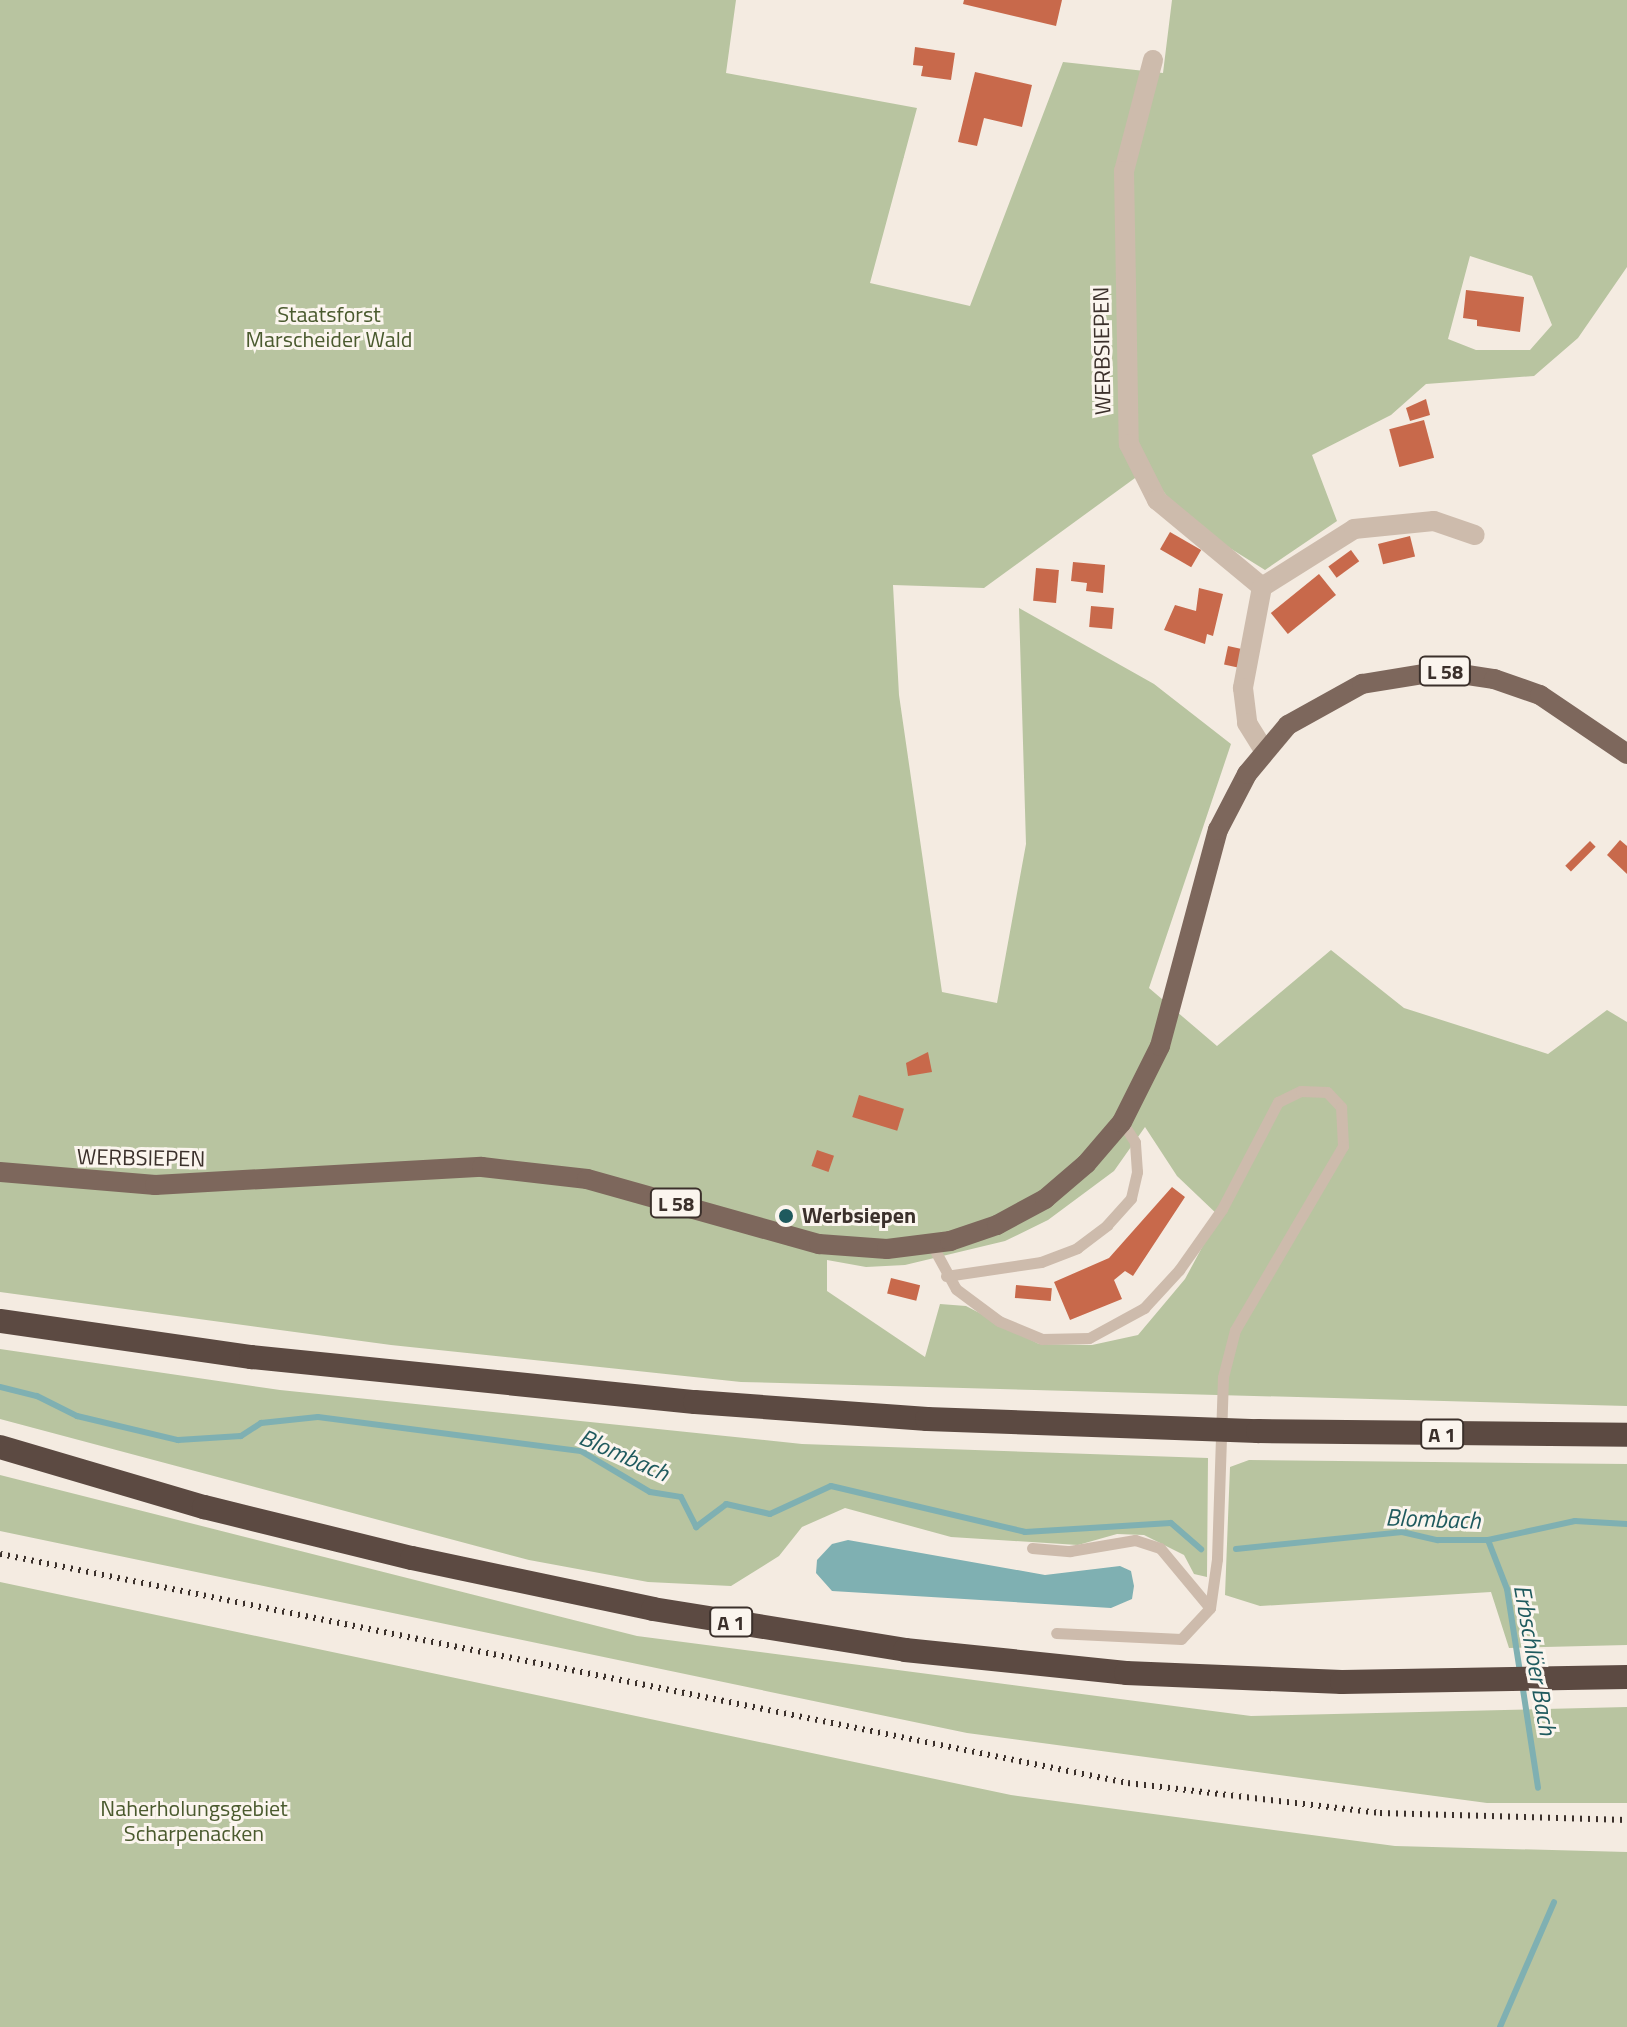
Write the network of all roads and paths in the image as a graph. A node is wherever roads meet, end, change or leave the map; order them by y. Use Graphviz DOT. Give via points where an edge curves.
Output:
graph roads {
  1 [pos="1153,60"];
  2 [pos="1475,535"];
  3 [pos="1262,587"];
  4 [pos="1264,750"];
  5 [pos="1627,754"];
  6 [pos="1122,1122"];
  7 [pos="0,1172"];
  8 [pos="932,1245"];
  9 [pos="946,1276"];
  10 [pos="0,1321"];
  11 [pos="1627,1435"];
  12 [pos="0,1447"];
  13 [pos="1032,1548"];
  14 [pos="1210,1608"];
  15 [pos="1056,1633"];
  16 [pos="1627,1677"];
  1 -- 3 [label="street, WERBSIEPEN" via="1124,171 1129,444 1157,500"];
  2 -- 3 [label="street" via="1453,525 1418,520 1354,529"];
  3 -- 4 [label="street" via="1243,688 1247,723"];
  4 -- 5 [label="main road, L 58" via="1288,725 1346,690 1395,675 1441,671 1494,679 1540,695"];
  4 -- 6 [label="main road, WERBSIEPEN / L 58" via="1218,830 1160,1046"];
  6 -- 8 [label="main road, WERBSIEPEN / L 58" via="1094,1156 1045,1199 981,1231"];
  6 -- 9 [label="lane" via="1135,1142 1137,1172 1131,1198 1107,1225 1077,1248 1041,1262"];
  7 -- 8 [label="main road, WERBSIEPEN / L 58" via="155,1185 482,1167 599,1182 819,1244 870,1250"];
  8 -- 9 [label="lane"];
  9 -- 14 [label="lane" via="967,1301 1042,1339 1089,1338 1119,1326 1161,1291 1202,1240 1278,1102 1301,1091 1327,1092 1341,1107 1343,1146 1235,1330 1223,1377 1217,1559"];
  10 -- 11 [label="highway, A 1" via="251,1357 695,1402 927,1419 1198,1430"];
  12 -- 16 [label="highway, A 1" via="204,1507 412,1558 653,1609 905,1650 1126,1673 1479,1681"];
  13 -- 14 [label="lane" via="1070,1551 1126,1540 1160,1548"];
  14 -- 15 [label="lane" via="1181,1639"];
}
